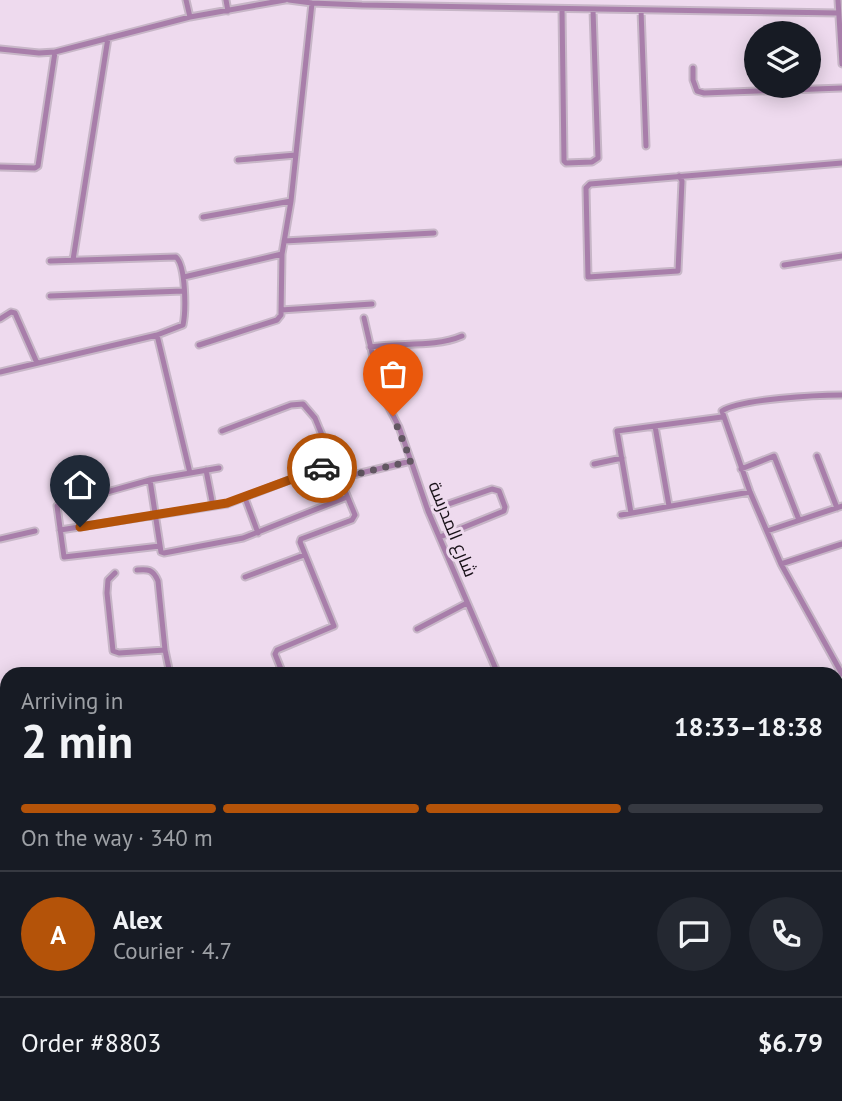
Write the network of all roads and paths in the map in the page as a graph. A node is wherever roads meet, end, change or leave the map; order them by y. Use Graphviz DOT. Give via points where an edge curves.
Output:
graph roads {
  1 [pos="187,0"];
  2 [pos="226,0"];
  3 [pos="287,0"];
  4 [pos="839,1"];
  5 [pos="313,3"];
  6 [pos="471,3"];
  7 [pos="562,9"];
  8 [pos="593,10"];
  9 [pos="641,10"];
  10 [pos="228,11"];
  11 [pos="838,13"];
  12 [pos="190,17"];
  13 [pos="108,38"];
  14 [pos="0,49"];
  15 [pos="55,52"];
  16 [pos="842,64"];
  17 [pos="694,68"];
  18 [pos="842,88"];
  19 [pos="646,146"];
  20 [pos="296,155"];
  21 [pos="238,160"];
  22 [pos="842,163"];
  23 [pos="0,167"];
  24 [pos="679,176"];
  25 [pos="291,201"];
  26 [pos="203,217"];
  27 [pos="434,233"];
  28 [pos="284,241"];
  29 [pos="282,254"];
  30 [pos="842,256"];
  31 [pos="73,260"];
  32 [pos="50,261"];
  33 [pos="784,265"];
  34 [pos="184,277"];
  35 [pos="183,291"];
  36 [pos="50,296"];
  37 [pos="372,304"];
  38 [pos="281,310"];
  39 [pos="364,318"];
  40 [pos="0,319"];
  41 [pos="157,335"];
  42 [pos="462,336"];
  43 [pos="199,345"];
  44 [pos="370,347"];
  45 [pos="37,363"];
  46 [pos="0,372"];
  47 [pos="842,395"];
  48 [pos="722,416"];
  49 [pos="655,426"];
  50 [pos="222,431"];
  51 [pos="817,456"];
  52 [pos="622,458"];
  53 [pos="411,461"];
  54 [pos="333,463"];
  55 [pos="594,464"];
  56 [pos="219,468"];
  57 [pos="741,469"];
  58 [pos="206,470"];
  59 [pos="190,473"];
  60 [pos="340,478"];
  61 [pos="150,480"];
  62 [pos="750,492"];
  63 [pos="347,497"];
  64 [pos="245,498"];
  65 [pos="213,506"];
  66 [pos="669,506"];
  67 [pos="839,507"];
  68 [pos="429,511"];
  69 [pos="631,513"];
  70 [pos="621,515"];
  71 [pos="156,516"];
  72 [pos="799,520"];
  73 [pos="60,530"];
  74 [pos="35,531"];
  75 [pos="767,531"];
  76 [pos="258,533"];
  77 [pos="440,537"];
  78 [pos="0,539"];
  79 [pos="842,544"];
  80 [pos="160,546"];
  81 [pos="304,555"];
  82 [pos="781,564"];
  83 [pos="136,570"];
  84 [pos="115,573"];
  85 [pos="245,578"];
  86 [pos="467,603"];
  87 [pos="417,629"];
  88 [pos="165,650"];
  89 [pos="169,667"];
  90 [pos="280,667"];
  91 [pos="495,667"];
  92 [pos="838,667"];
  1 -- 12 [label="street"];
  2 -- 10 [label="street"];
  3 -- 5 [label="street"];
  3 -- 10 [label="street"];
  4 -- 11 [label="street"];
  5 -- 6 [label="street"];
  5 -- 20 [label="street"];
  6 -- 7 [label="street"];
  7 -- 8 [label="street"];
  7 -- 8 [label="street" via="566,163 598,158"];
  8 -- 9 [label="street"];
  9 -- 11 [label="street"];
  9 -- 19 [label="street"];
  10 -- 12 [label="street"];
  11 -- 16 [label="street"];
  12 -- 13 [label="street"];
  13 -- 15 [label="street"];
  13 -- 31 [label="street"];
  14 -- 15 [label="street"];
  15 -- 23 [label="street" via="38,166"];
  17 -- 18 [label="street" via="695,87 704,93"];
  20 -- 21 [label="street"];
  20 -- 25 [label="street"];
  22 -- 24 [label="street"];
  24 -- 24 [label="street" via="678,271 588,277 588,185"];
  25 -- 26 [label="street"];
  25 -- 28 [label="street"];
  27 -- 28 [label="street"];
  28 -- 29 [label="street"];
  29 -- 34 [label="street"];
  29 -- 38 [label="street"];
  30 -- 33 [label="street"];
  31 -- 32 [label="street"];
  31 -- 34 [label="street" via="176,257"];
  34 -- 35 [label="street"];
  35 -- 36 [label="street"];
  35 -- 41 [label="street" via="183,325"];
  37 -- 38 [label="street"];
  38 -- 43 [label="street" via="277,320"];
  39 -- 44 [label="street, شارع المدرسة"];
  40 -- 45 [label="street" via="15,313"];
  41 -- 45 [label="street"];
  41 -- 59 [label="street"];
  42 -- 44 [label="street"];
  44 -- 53 [label="street, شارع المدرسة" via="382,392"];
  45 -- 46 [label="street"];
  47 -- 48 [label="street" via="731,406 723,409"];
  48 -- 49 [label="street"];
  48 -- 57 [label="street"];
  49 -- 52 [label="street" via="618,430"];
  49 -- 66 [label="street"];
  50 -- 54 [label="street" via="303,404 315,418"];
  51 -- 67 [label="street"];
  52 -- 55 [label="street"];
  52 -- 69 [label="street"];
  53 -- 60 [label="street"];
  53 -- 68 [label="street, شارع المدرسة"];
  54 -- 60 [label="street"];
  54 -- 64 [label="street"];
  56 -- 58 [label="street"];
  57 -- 62 [label="street"];
  57 -- 72 [label="street" via="775,457"];
  58 -- 59 [label="street"];
  58 -- 65 [label="street"];
  59 -- 61 [label="street"];
  60 -- 63 [label="street"];
  61 -- 71 [label="street"];
  61 -- 73 [label="street" via="60,505"];
  62 -- 66 [label="street"];
  62 -- 75 [label="street"];
  63 -- 76 [label="street"];
  63 -- 81 [label="street" via="355,518 301,539"];
  64 -- 65 [label="street"];
  64 -- 76 [label="street"];
  65 -- 71 [label="street"];
  66 -- 69 [label="street"];
  67 -- 72 [label="street"];
  68 -- 77 [label="street, شارع المدرسة"];
  68 -- 77 [label="street" via="492,489 499,491 504,511"];
  69 -- 70 [label="street"];
  71 -- 73 [label="street"];
  71 -- 80 [label="street"];
  72 -- 75 [label="street"];
  73 -- 80 [label="street" via="62,555 67,558"];
  74 -- 78 [label="street"];
  75 -- 82 [label="street"];
  76 -- 80 [label="street" via="164,553"];
  77 -- 86 [label="street, شارع المدرسة"];
  79 -- 82 [label="street"];
  81 -- 85 [label="street"];
  81 -- 90 [label="street" via="334,626 277,650"];
  82 -- 92 [label="street"];
  83 -- 88 [label="street" via="149,569 158,580"];
  84 -- 88 [label="street" via="108,580 107,593 113,651"];
  86 -- 87 [label="street"];
  86 -- 91 [label="street, شارع المدرسة"];
  88 -- 89 [label="street"];
}
